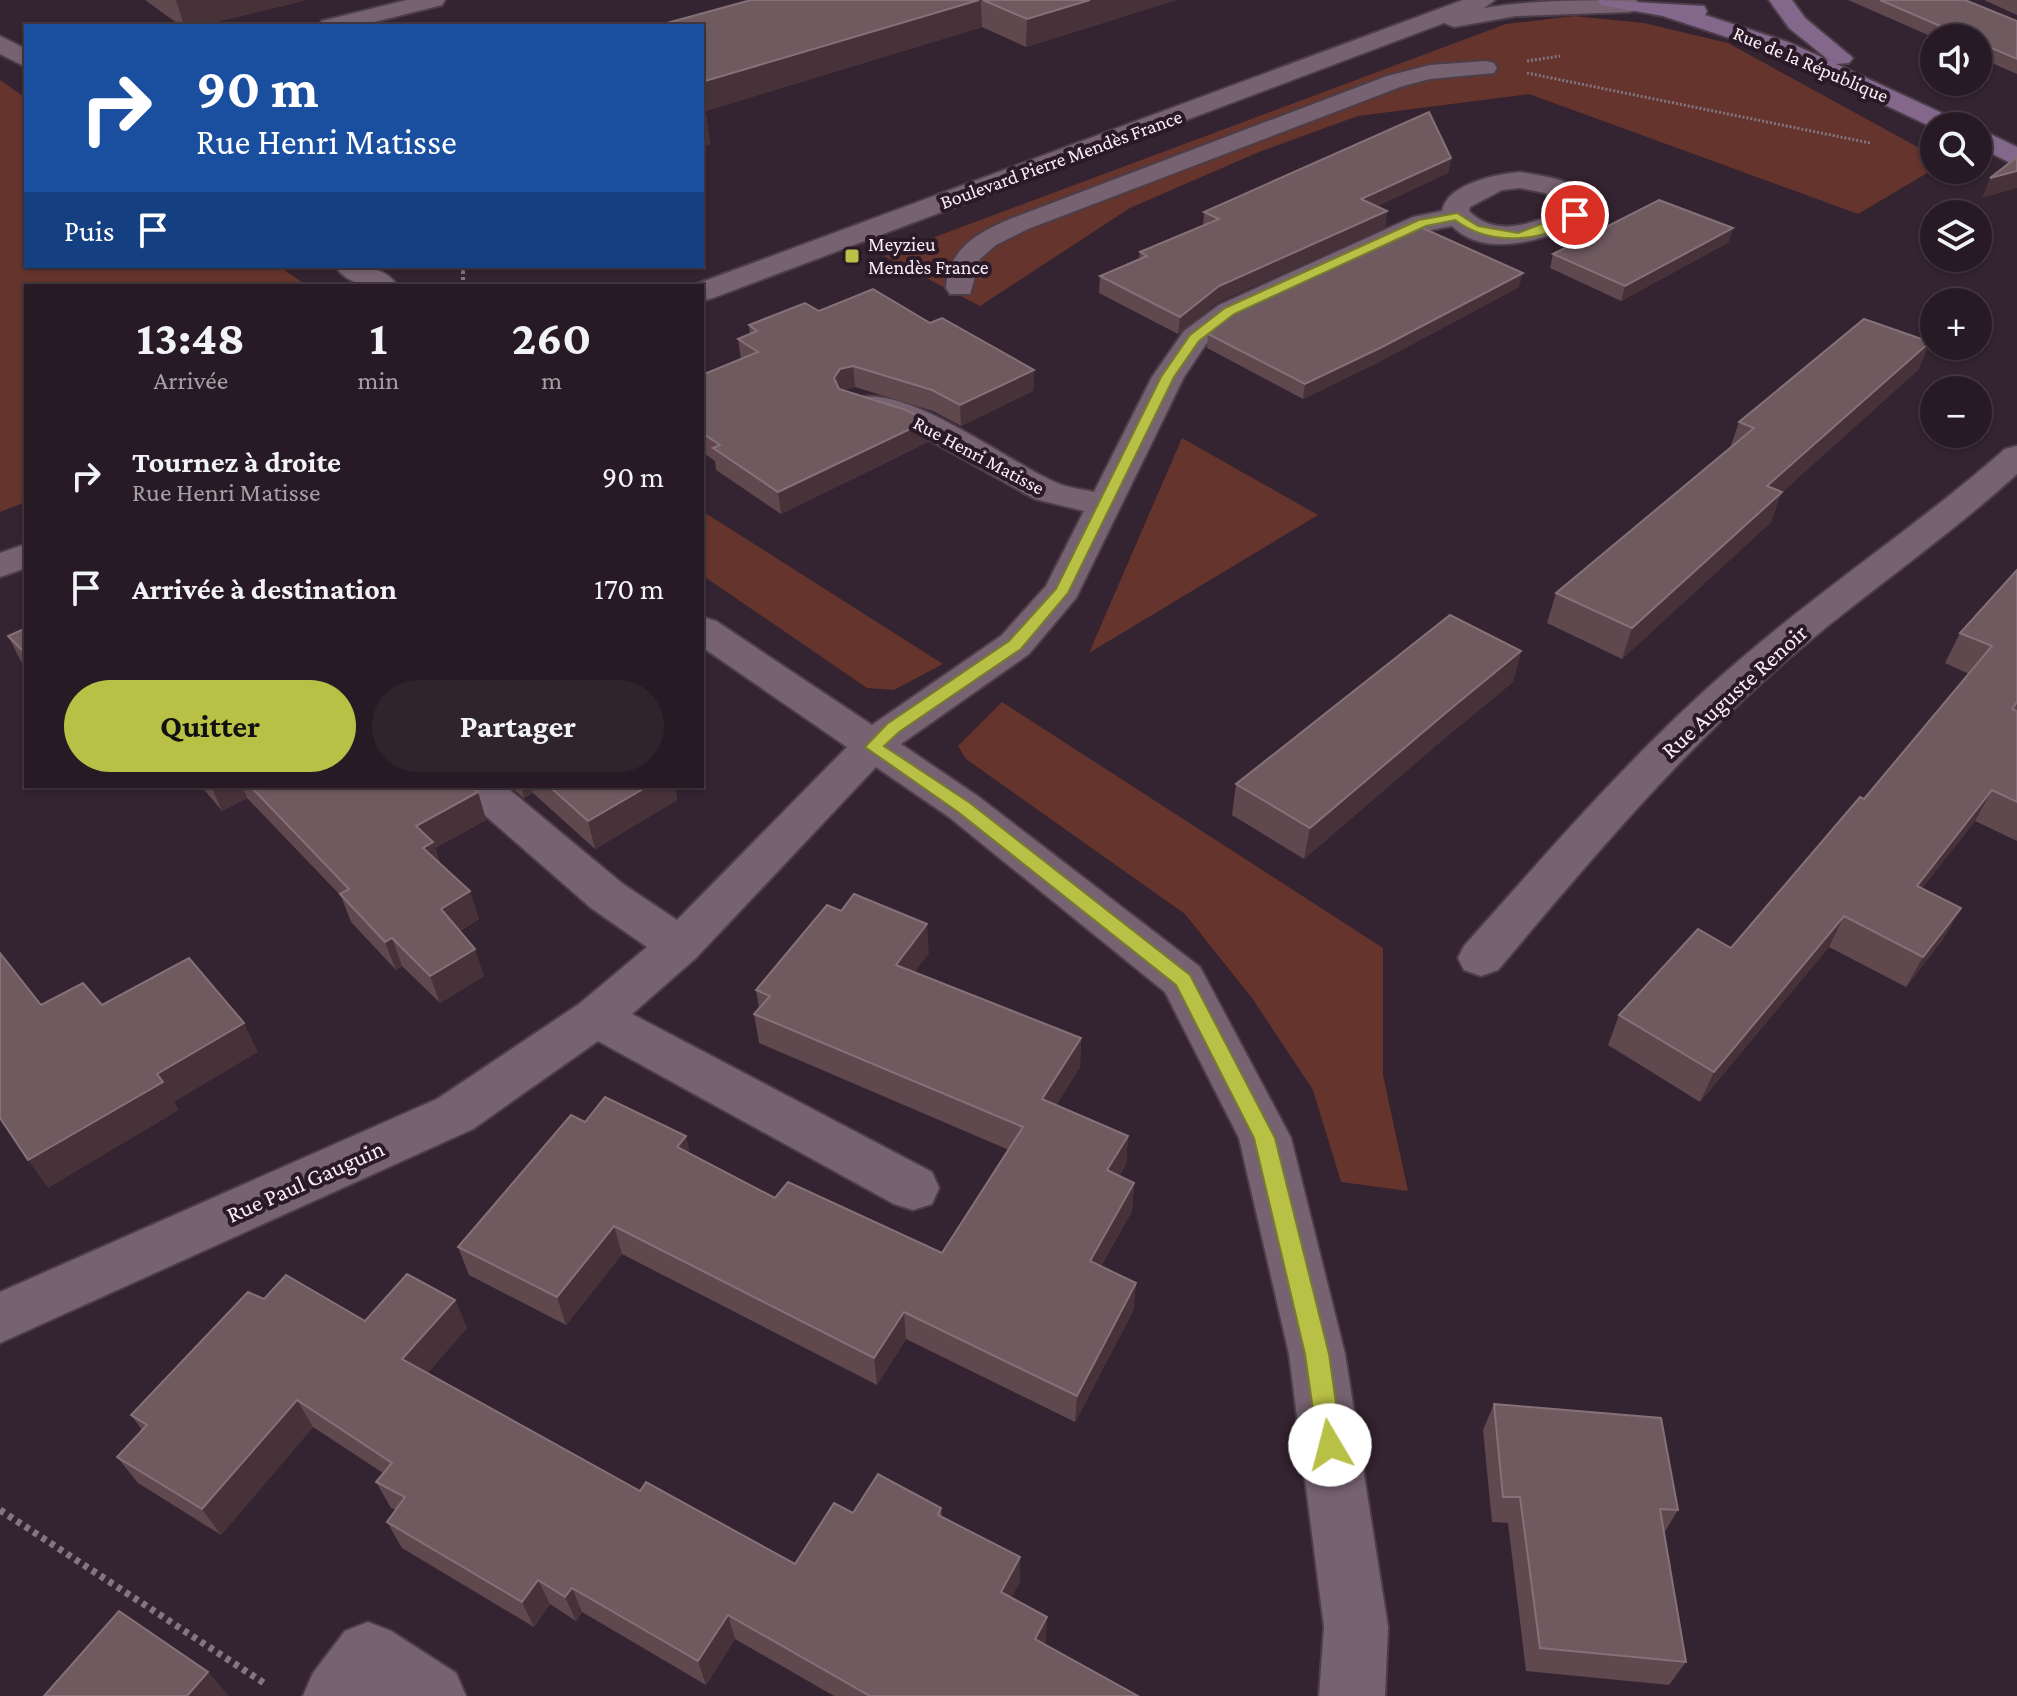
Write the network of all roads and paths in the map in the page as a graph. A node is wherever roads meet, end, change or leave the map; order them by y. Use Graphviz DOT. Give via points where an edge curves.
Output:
graph roads {
  1 [pos="434,0"];
  2 [pos="1484,0"];
  3 [pos="1780,0"];
  4 [pos="1619,3"];
  5 [pos="1736,7"];
  6 [pos="1669,11"];
  7 [pos="338,24"];
  8 [pos="1420,26"];
  9 [pos="0,43"];
  10 [pos="24,59"];
  11 [pos="1486,68"];
  12 [pos="1920,112"];
  13 [pos="1937,112"];
  14 [pos="1872,143"];
  15 [pos="1992,145"];
  16 [pos="2017,158"];
  17 [pos="1457,216"];
  18 [pos="353,268"];
  19 [pos="380,284"];
  20 [pos="960,288"];
  21 [pos="704,291"];
  22 [pos="854,400"];
  23 [pos="2017,456"];
  24 [pos="1105,505"];
  25 [pos="24,556"];
  26 [pos="0,566"];
  27 [pos="704,630"];
  28 [pos="873,747"];
  29 [pos="480,788"];
  30 [pos="680,946"];
  31 [pos="1481,958"];
  32 [pos="596,1017"];
  33 [pos="913,1188"];
  34 [pos="0,1318"];
  35 [pos="0,1510"];
  36 [pos="270,1688"];
  37 [pos="336,1696"];
  38 [pos="433,1696"];
  39 [pos="1352,1696"];
  1 -- 7 [label="street"];
  2 -- 8 [label="street, Boulevard Pierre Mendès France"];
  3 -- 13 [label="main road, Rue de la République" via="1824,47"];
  4 -- 6 [label="main road"];
  4 -- 8 [label="street, Boulevard Pierre Mendès France" via="1516,9"];
  5 -- 6 [label="main road"];
  6 -- 12 [label="main road, Rue de la République" via="1780,47"];
  8 -- 21 [label="street, Boulevard Pierre Mendès France"];
  9 -- 10 [label="street"];
  11 -- 14 [label="path"];
  11 -- 20 [label="street" via="1395,81 1019,224 972,248 959,274"];
  15 -- 16 [label="main road"];
  17 -- 24 [label="street" via="1423,223 1257,298 1195,338 1168,377"];
  18 -- 19 [label="street"];
  22 -- 24 [label="street, Rue Henri Matisse" via="920,421 1047,492"];
  23 -- 31 [label="street, Rue Auguste Renoir" via="1758,665 1680,736"];
  24 -- 28 [label="street" via="1063,590 1015,645"];
  25 -- 26 [label="street"];
  27 -- 28 [label="street"];
  28 -- 30 [label="street, Rue Paul Gauguin"];
  28 -- 39 [label="street" via="964,807 1183,980 1265,1138 1317,1354 1356,1627"];
  29 -- 30 [label="street" via="607,896"];
  30 -- 32 [label="street, Rue Paul Gauguin"];
  32 -- 33 [label="street"];
  32 -- 34 [label="street, Rue Paul Gauguin" via="455,1114"];
  35 -- 36 [label="path"];
  37 -- 38 [label="street" via="368,1654"];
}
